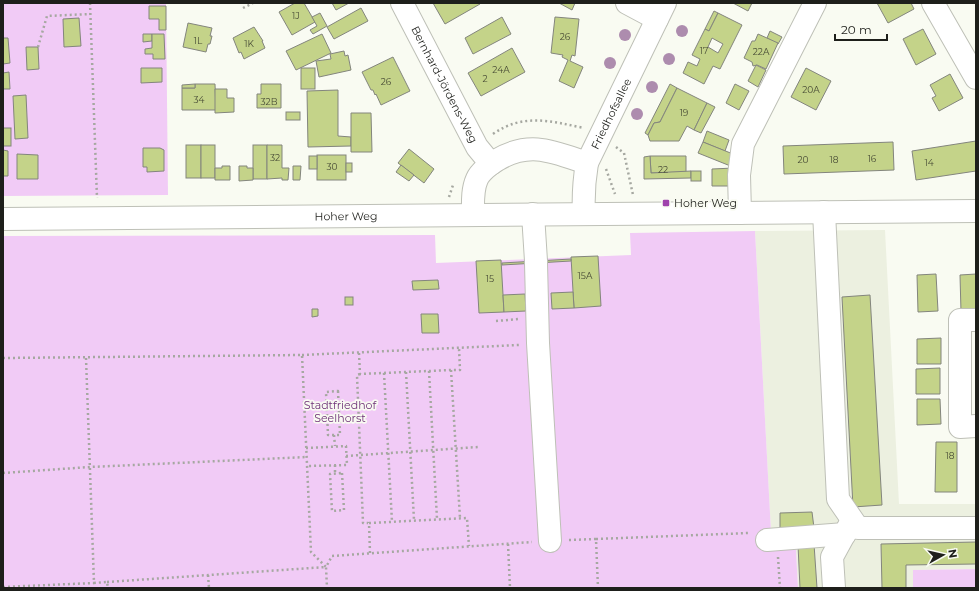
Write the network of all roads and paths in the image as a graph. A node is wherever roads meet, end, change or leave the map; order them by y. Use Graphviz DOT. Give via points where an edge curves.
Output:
graph roads {
  1 [pos="90,3"];
  2 [pos="253,3"];
  3 [pos="402,3"];
  4 [pos="627,3"];
  5 [pos="815,3"];
  6 [pos="933,3"];
  7 [pos="243,8"];
  8 [pos="661,11"];
  9 [pos="90,14"];
  10 [pos="38,47"];
  11 [pos="976,78"];
  12 [pos="584,128"];
  13 [pos="614,146"];
  14 [pos="477,147"];
  15 [pos="491,164"];
  16 [pos="596,164"];
  17 [pos="633,196"];
  18 [pos="616,197"];
  19 [pos="976,211"];
  20 [pos="824,212"];
  21 [pos="740,213"];
  22 [pos="533,214"];
  23 [pos="584,214"];
  24 [pos="473,215"];
  25 [pos="3,219"];
  26 [pos="97,219"];
  27 [pos="976,320"];
  28 [pos="538,343"];
  29 [pos="459,348"];
  30 [pos="359,353"];
  31 [pos="302,355"];
  32 [pos="3,358"];
  33 [pos="86,358"];
  34 [pos="451,370"];
  35 [pos="429,371"];
  36 [pos="406,372"];
  37 [pos="384,373"];
  38 [pos="360,374"];
  39 [pos="976,426"];
  40 [pos="334,435"];
  41 [pos="335,446"];
  42 [pos="478,447"];
  43 [pos="306,448"];
  44 [pos="456,448"];
  45 [pos="433,450"];
  46 [pos="410,451"];
  47 [pos="388,453"];
  48 [pos="360,454"];
  49 [pos="346,456"];
  50 [pos="307,457"];
  51 [pos="335,465"];
  52 [pos="307,466"];
  53 [pos="90,467"];
  54 [pos="3,473"];
  55 [pos="335,473"];
  56 [pos="460,518"];
  57 [pos="437,519"];
  58 [pos="414,520"];
  59 [pos="392,522"];
  60 [pos="369,523"];
  61 [pos="848,527"];
  62 [pos="976,528"];
  63 [pos="596,539"];
  64 [pos="768,540"];
  65 [pos="550,541"];
  66 [pos="508,544"];
  67 [pos="469,546"];
  68 [pos="370,553"];
  69 [pos="326,567"];
  70 [pos="208,575"];
  71 [pos="108,582"];
  72 [pos="94,583"];
  73 [pos="3,587"];
  74 [pos="108,588"];
  75 [pos="209,588"];
  76 [pos="327,588"];
  77 [pos="510,588"];
  78 [pos="598,588"];
  79 [pos="780,588"];
  80 [pos="834,588"];
  1 -- 9 [label="path"];
  2 -- 7 [label="path"];
  3 -- 14 [label="street, Bernhard-Jördens-Weg"];
  4 -- 8 [label="street, Friedhofsallee"];
  5 -- 21 [label="street" via="743,144 739,174"];
  6 -- 11 [label="street"];
  8 -- 16 [label="street, Friedhofsallee"];
  9 -- 10 [label="path" via="47,16"];
  9 -- 26 [label="path"];
  12 -- 14 [label="path" via="548,120 519,121 504,126"];
  13 -- 17 [label="path" via="624,153"];
  14 -- 15 [label="street, Bernhard-Jördens-Weg"];
  15 -- 16 [label="street" via="508,153 527,148 547,150"];
  15 -- 24 [label="street" via="477,178 473,194"];
  16 -- 18 [label="path"];
  16 -- 23 [label="street, Friedhofsallee" via="583,182"];
  19 -- 20 [label="street, Hoher Weg"];
  20 -- 21 [label="street, Hoher Weg"];
  20 -- 61 [label="street" via="838,499"];
  21 -- 23 [label="street, Hoher Weg"];
  22 -- 23 [label="street, Hoher Weg"];
  22 -- 24 [label="street, Hoher Weg"];
  22 -- 28 [label="street"];
  24 -- 26 [label="street, Hoher Weg"];
  25 -- 26 [label="street, Hoher Weg"];
  27 -- 39 [label="street" via="960,320 960,427"];
  28 -- 29 [label="path"];
  28 -- 65 [label="street"];
  29 -- 30 [label="path"];
  29 -- 34 [label="path" via="460,370"];
  30 -- 31 [label="path"];
  30 -- 38 [label="path"];
  31 -- 33 [label="path"];
  31 -- 43 [label="path"];
  32 -- 33 [label="path"];
  33 -- 53 [label="path"];
  34 -- 35 [label="path"];
  34 -- 44 [label="path"];
  35 -- 36 [label="path"];
  35 -- 45 [label="path"];
  36 -- 37 [label="path"];
  36 -- 46 [label="path"];
  37 -- 38 [label="path"];
  37 -- 47 [label="path"];
  38 -- 48 [label="path" via="357,374"];
  40 -- 40 [label="path" via="328,435 326,392 338,391 340,435"];
  40 -- 41 [label="path"];
  41 -- 43 [label="path"];
  41 -- 49 [label="path" via="346,446"];
  42 -- 44 [label="path"];
  43 -- 50 [label="path"];
  44 -- 45 [label="path"];
  44 -- 56 [label="path"];
  45 -- 46 [label="path"];
  45 -- 57 [label="path"];
  46 -- 47 [label="path"];
  46 -- 58 [label="path"];
  47 -- 48 [label="path"];
  47 -- 59 [label="path"];
  48 -- 49 [label="path"];
  48 -- 60 [label="path" via="363,523"];
  49 -- 51 [label="path" via="347,465"];
  50 -- 52 [label="path"];
  50 -- 53 [label="path"];
  51 -- 52 [label="path"];
  51 -- 55 [label="path"];
  52 -- 69 [label="path" via="311,552"];
  53 -- 54 [label="path"];
  53 -- 72 [label="path"];
  55 -- 55 [label="path" via="342,473 344,510 332,511 330,474"];
  56 -- 57 [label="path"];
  56 -- 67 [label="path" via="467,518"];
  57 -- 58 [label="path"];
  58 -- 59 [label="path"];
  59 -- 60 [label="path"];
  60 -- 68 [label="path"];
  61 -- 62 [label="street"];
  61 -- 64 [label="street"];
  61 -- 80 [label="street" via="832,557"];
  63 -- 64 [label="path" via="760,532"];
  63 -- 65 [label="path"];
  63 -- 78 [label="path"];
  64 -- 79 [label="path" via="777,550"];
  65 -- 66 [label="path"];
  66 -- 67 [label="path"];
  66 -- 77 [label="path"];
  67 -- 68 [label="path"];
  68 -- 69 [label="path" via="332,556"];
  69 -- 70 [label="path"];
  69 -- 76 [label="path"];
  70 -- 71 [label="path"];
  70 -- 75 [label="path"];
  71 -- 72 [label="path"];
  71 -- 74 [label="path"];
  72 -- 73 [label="path"];
}
